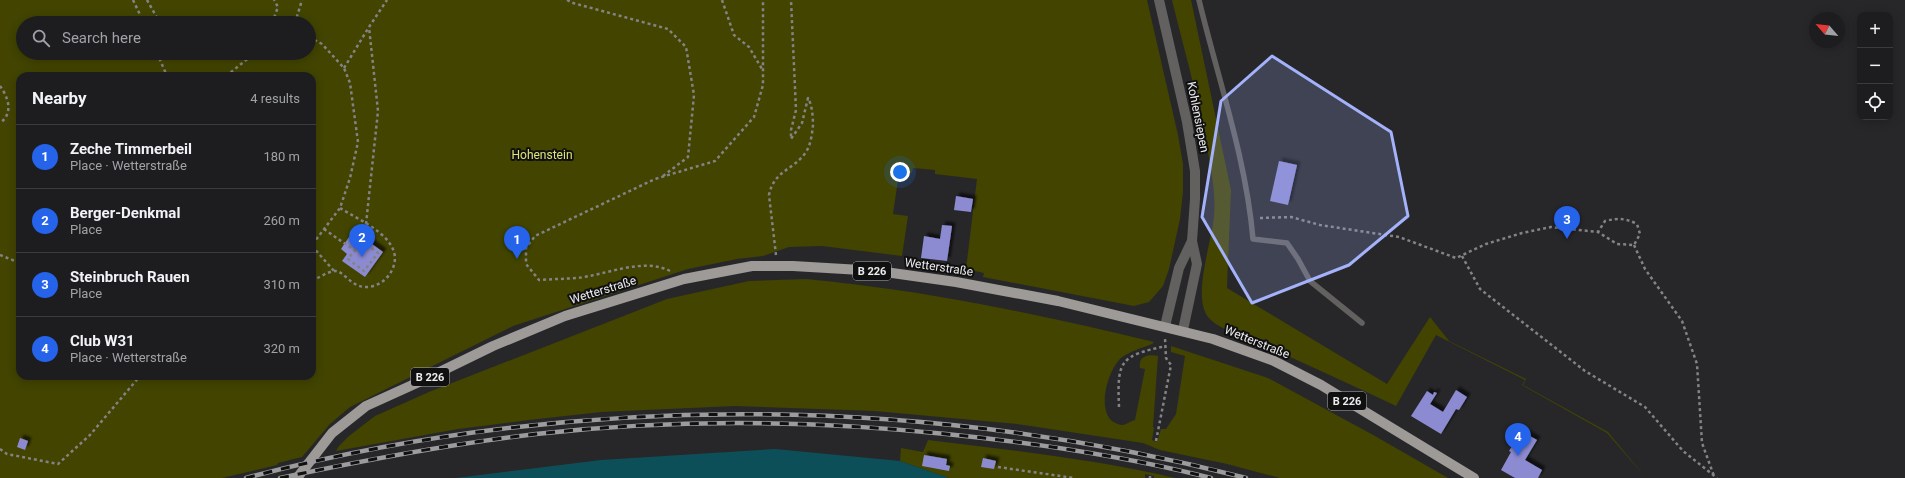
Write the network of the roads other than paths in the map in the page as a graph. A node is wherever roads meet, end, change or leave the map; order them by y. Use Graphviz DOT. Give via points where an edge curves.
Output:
graph roads {
  1 [pos="1159,0"];
  2 [pos="1199,0"];
  3 [pos="1192,241"];
  4 [pos="1362,323"];
  5 [pos="1165,326"];
  6 [pos="1183,330"];
  7 [pos="297,478"];
  8 [pos="1474,478"];
  1 -- 3 [label="street, Kohlensiepen" via="1187,122 1195,171"];
  2 -- 4 [label="lane" via="1236,141 1252,218 1253,239 1287,243 1310,281"];
  3 -- 5 [label="street, Kohlensiepen" via="1180,268"];
  3 -- 6 [label="street, Kohlensiepen" via="1197,264"];
  5 -- 6 [label="main road, Wetterstraße / B 226"];
  5 -- 7 [label="main road, Wetterstraße / B 226" via="1058,301 956,282 850,269 752,266 684,279 565,316 493,346 366,406 332,433"];
  6 -- 8 [label="main road, Wetterstraße / B 226" via="1274,361 1321,385"];
}
